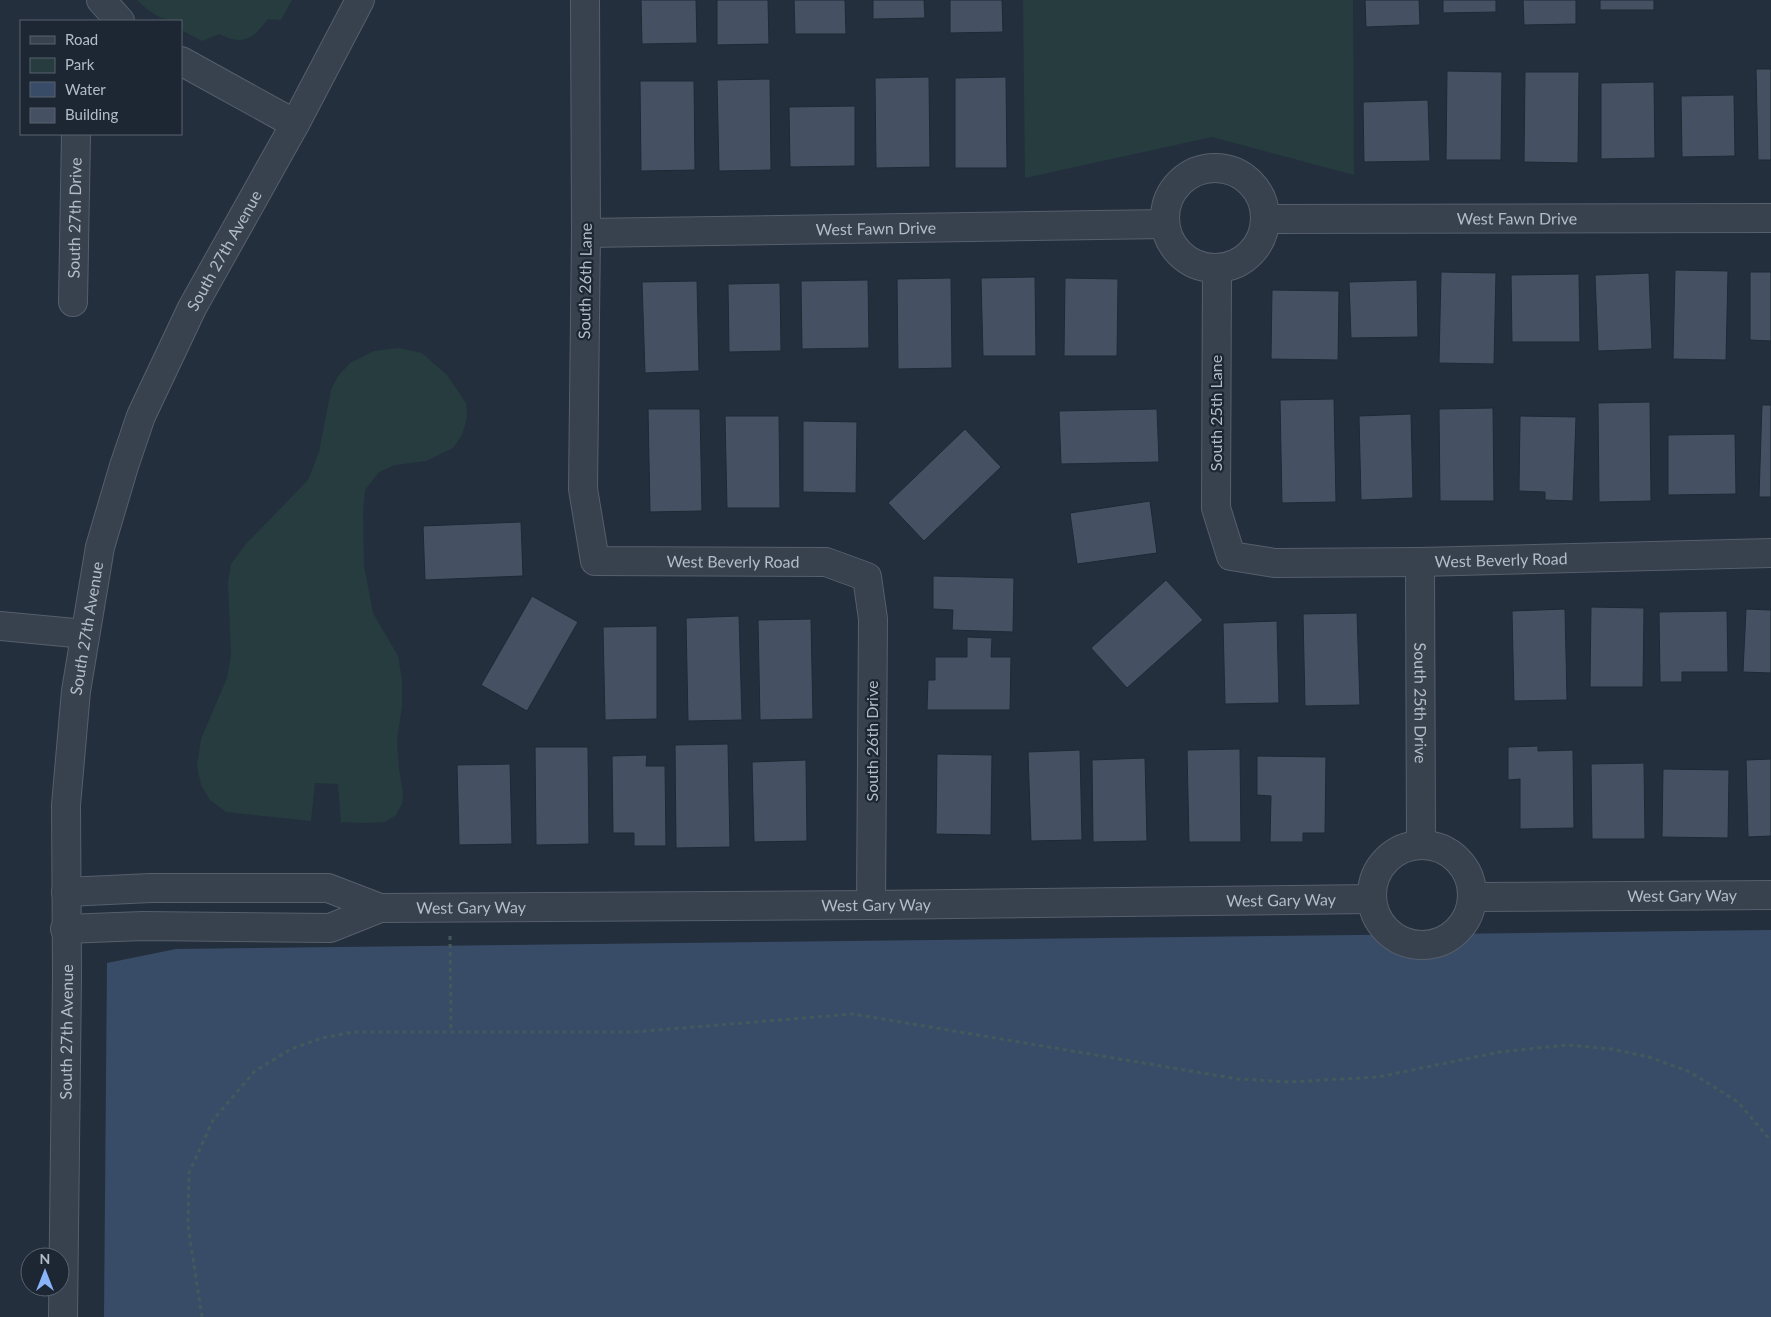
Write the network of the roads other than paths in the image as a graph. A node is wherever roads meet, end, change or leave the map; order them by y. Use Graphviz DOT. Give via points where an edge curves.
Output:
graph roads {
  1 [pos="360,0"];
  2 [pos="584,0"];
  3 [pos="182,61"];
  4 [pos="295,124"];
  5 [pos="76,135"];
  6 [pos="1771,218"];
  7 [pos="1265,220"];
  8 [pos="1165,224"];
  9 [pos="586,233"];
  10 [pos="1217,269"];
  11 [pos="73,302"];
  12 [pos="1771,553"];
  13 [pos="1231,556"];
  14 [pos="595,561"];
  15 [pos="1420,562"];
  16 [pos="868,577"];
  17 [pos="0,626"];
  18 [pos="85,634"];
  19 [pos="1421,845"];
  20 [pos="66,892"];
  21 [pos="1771,895"];
  22 [pos="1472,897"];
  23 [pos="1372,899"];
  24 [pos="871,905"];
  25 [pos="380,908"];
  26 [pos="65,929"];
  27 [pos="63,1317"];
  1 -- 4 [label="street, South 27th Avenue"];
  2 -- 9 [label="street, South 26th Lane"];
  3 -- 4 [label="street"];
  4 -- 18 [label="street, South 27th Avenue" via="192,308 141,416 100,546"];
  5 -- 11 [label="street, South 27th Drive"];
  6 -- 7 [label="street, West Fawn Drive"];
  7 -- 8 [label="street" via="1263,205 1248,180 1220,168 1191,174 1179,183 1170,194"];
  7 -- 10 [label="street" via="1256,248 1231,266"];
  8 -- 9 [label="street, West Fawn Drive"];
  8 -- 10 [label="street" via="1167,236 1182,256 1192,263"];
  9 -- 14 [label="street, South 26th Lane" via="583,489"];
  10 -- 13 [label="street, South 25th Lane" via="1216,508"];
  12 -- 15 [label="street, West Beverly Road"];
  13 -- 15 [label="street, West Beverly Road" via="1275,563"];
  14 -- 16 [label="street, West Beverly Road" via="826,562"];
  15 -- 19 [label="street, South 25th Drive"];
  16 -- 24 [label="street, South 26th Drive" via="873,619"];
  17 -- 18 [label="street"];
  18 -- 20 [label="street, South 27th Avenue" via="76,691 66,805"];
  19 -- 22 [label="street" via="1437,847 1463,866 1470,880"];
  19 -- 23 [label="street" via="1405,848 1380,868 1373,882"];
  20 -- 25 [label="street, West Gary Way" via="151,888 328,888"];
  20 -- 26 [label="street, South 27th Avenue"];
  21 -- 22 [label="street, West Gary Way"];
  22 -- 23 [label="street" via="1470,910 1455,933 1430,945 1416,945 1391,934 1375,912"];
  23 -- 24 [label="street, West Gary Way"];
  24 -- 25 [label="street, West Gary Way"];
  25 -- 26 [label="street, West Gary Way" via="330,928 143,926"];
  26 -- 27 [label="street, South 27th Avenue"];
}
